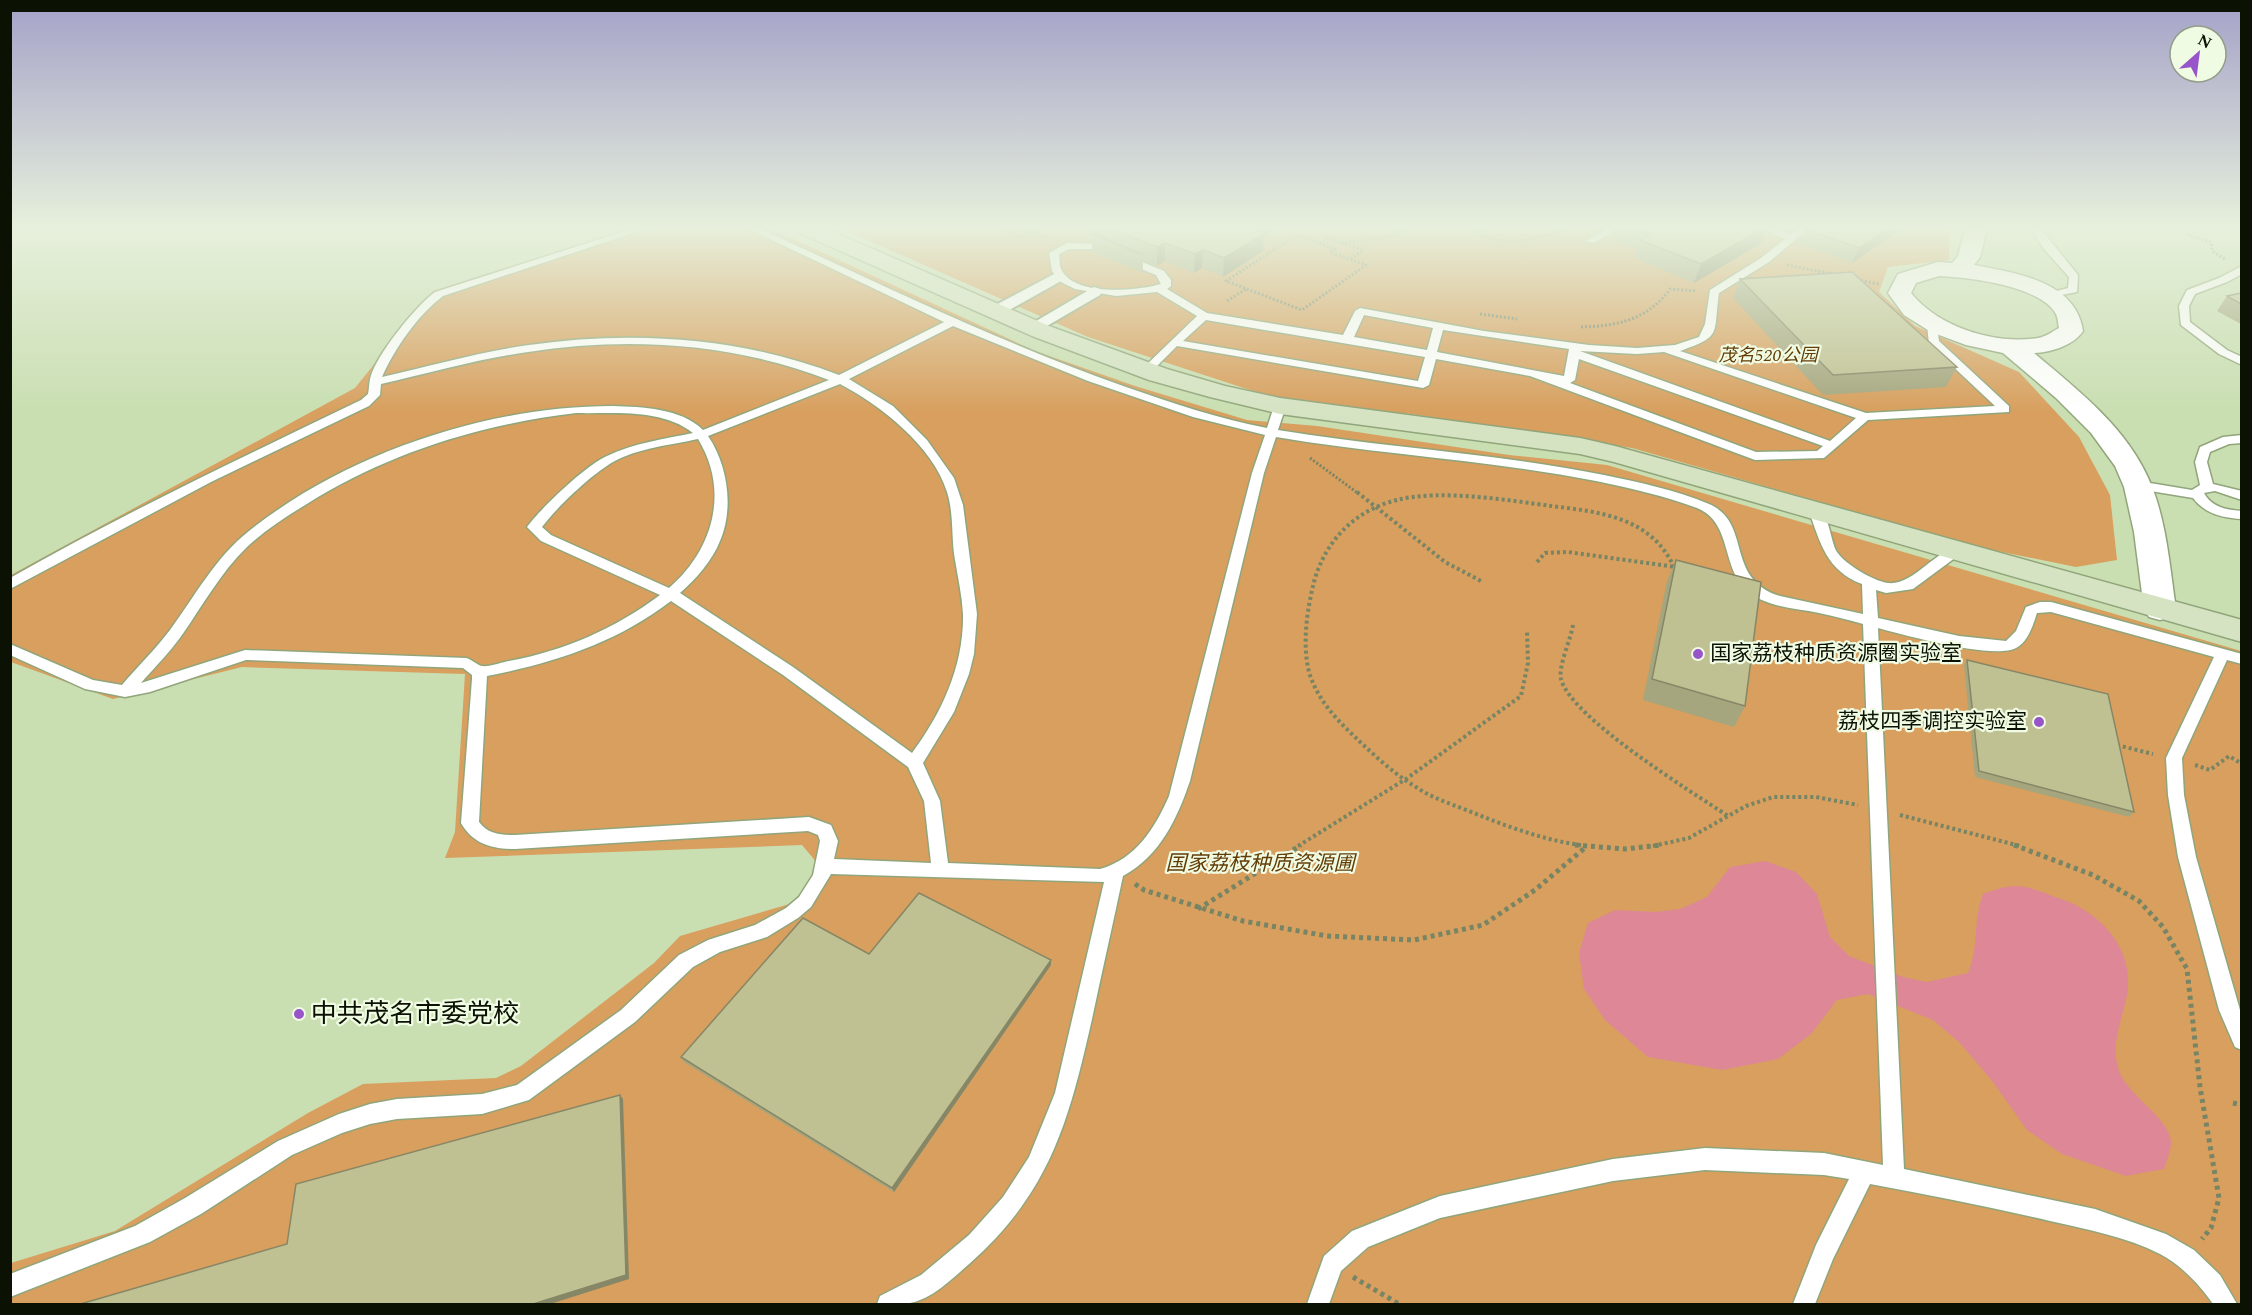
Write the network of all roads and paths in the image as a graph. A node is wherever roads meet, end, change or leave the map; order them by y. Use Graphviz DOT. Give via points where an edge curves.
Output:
graph roads {
  1 [pos="447,290"];
  2 [pos="885,290"];
  3 [pos="949,290"];
  4 [pos="1034,290"];
  5 [pos="1090,290"];
  6 [pos="1149,290"];
  7 [pos="1161,290"];
  8 [pos="1252,290"];
  9 [pos="1330,290"];
  10 [pos="1669,290"];
  11 [pos="1690,290"];
  12 [pos="1717,290"];
  13 [pos="1899,290"];
  14 [pos="2036,290"];
  15 [pos="2072,290"];
  16 [pos="2195,290"];
  17 [pos="1094,292"];
  18 [pos="1714,292"];
  19 [pos="2049,296"];
  20 [pos="996,311"];
  21 [pos="1204,316"];
  22 [pos="1521,320"];
  23 [pos="952,322"];
  24 [pos="1438,324"];
  25 [pos="1932,325"];
  26 [pos="1034,327"];
  27 [pos="1579,327"];
  28 [pos="1347,339"];
  29 [pos="1175,342"];
  30 [pos="2010,346"];
  31 [pos="1575,351"];
  32 [pos="1669,351"];
  33 [pos="1431,355"];
  34 [pos="2241,362"];
  35 [pos="1146,371"];
  36 [pos="1532,373"];
  37 [pos="841,380"];
  38 [pos="375,382"];
  39 [pos="1280,406"];
  40 [pos="1865,417"];
  41 [pos="1273,432"];
  42 [pos="701,435"];
  43 [pos="2241,439"];
  44 [pos="1833,446"];
  45 [pos="2138,485"];
  46 [pos="2202,491"];
  47 [pos="2241,496"];
  48 [pos="1376,507"];
  49 [pos="1816,511"];
  50 [pos="2241,515"];
  51 [pos="1956,552"];
  52 [pos="1537,562"];
  53 [pos="1674,567"];
  54 [pos="1685,568"];
  55 [pos="1481,581"];
  56 [pos="1869,582"];
  57 [pos="10,584"];
  58 [pos="670,594"];
  59 [pos="2160,609"];
  60 [pos="1870,620"];
  61 [pos="1573,625"];
  62 [pos="1527,630"];
  63 [pos="2241,631"];
  64 [pos="10,649"];
  65 [pos="2223,654"];
  66 [pos="2241,659"];
  67 [pos="479,672"];
  68 [pos="125,691"];
  69 [pos="914,763"];
  70 [pos="1406,779"];
  71 [pos="1878,810"];
  72 [pos="1728,816"];
  73 [pos="1586,847"];
  74 [pos="824,866"];
  75 [pos="940,870"];
  76 [pos="1119,872"];
  77 [pos="1198,909"];
  78 [pos="2241,1041"];
  79 [pos="2233,1103"];
  80 [pos="2241,1105"];
  81 [pos="1864,1172"];
  82 [pos="1894,1178"];
  83 [pos="2186,1258"];
  84 [pos="1332,1264"];
  85 [pos="10,1286"];
  86 [pos="888,1305"];
  87 [pos="1318,1305"];
  88 [pos="1399,1305"];
  89 [pos="1804,1305"];
  90 [pos="2226,1305"];
  1 -- 38 [label="lane" via="433,297 413,321 382,365"];
  2 -- 23 [label="lane"];
  3 -- 20 [label="main road"];
  4 -- 20 [label="street"];
  5 -- 17 [label="lane"];
  6 -- 17 [label="lane"];
  7 -- 21 [label="lane"];
  8 -- 9 [label="path" via="1302,310"];
  10 -- 27 [label="path" via="1660,304 1644,316 1601,327"];
  11 -- 18 [label="path"];
  12 -- 18 [label="lane"];
  13 -- 25 [label="street" via="1903,303"];
  14 -- 19 [label="street"];
  15 -- 19 [label="lane"];
  16 -- 34 [label="lane" via="2184,306 2185,322"];
  17 -- 26 [label="street"];
  18 -- 32 [label="lane" via="1710,331 1703,339"];
  19 -- 30 [label="street" via="2070,316 2071,331 2044,346"];
  20 -- 26 [label="main road"];
  21 -- 28 [label="lane"];
  21 -- 29 [label="lane"];
  22 -- 24 [label="path" via="1475,314"];
  23 -- 37 [label="lane"];
  23 -- 41 [label="lane" via="1094,381"];
  24 -- 28 [label="lane" via="1360,311"];
  24 -- 31 [label="lane"];
  24 -- 33 [label="lane"];
  25 -- 30 [label="street" via="1969,339"];
  25 -- 40 [label="lane" via="1932,342 2005,409"];
  26 -- 35 [label="main road"];
  28 -- 33 [label="lane"];
  29 -- 33 [label="lane" via="1423,385"];
  29 -- 35 [label="lane"];
  30 -- 45 [label="street" via="2094,421 2122,456"];
  31 -- 32 [label="lane"];
  31 -- 36 [label="lane" via="1569,380"];
  31 -- 44 [label="lane"];
  32 -- 40 [label="lane"];
  33 -- 36 [label="lane"];
  35 -- 39 [label="main road"];
  36 -- 44 [label="lane" via="1755,456 1820,455"];
  37 -- 38 [label="lane" via="819,370 748,352 615,341 528,348"];
  37 -- 42 [label="lane"];
  37 -- 69 [label="lane" via="879,400 910,427 953,489 970,615 968,647 945,712"];
  38 -- 57 [label="lane" via="374,395 365,403 186,489"];
  39 -- 41 [label="lane"];
  39 -- 49 [label="main road" via="1580,446"];
  40 -- 44 [label="lane"];
  41 -- 48 [label="path"];
  41 -- 60 [label="lane" via="1610,479 1676,498 1701,506 1720,518 1738,571 1756,591 1787,603"];
  41 -- 76 [label="lane" via="1258,473 1174,807 1145,851"];
  42 -- 58 [label="lane" via="714,458 723,498 715,535 700,567"];
  42 -- 58 [label="lane" via="609,459 552,505 534,527 546,538"];
  42 -- 68 [label="lane" via="692,426 662,414 603,408 489,423 396,454 316,492 244,541 213,576 174,635"];
  43 -- 46 [label="lane" via="2227,440 2204,450"];
  45 -- 46 [label="lane"];
  45 -- 59 [label="street"];
  46 -- 47 [label="lane" via="2227,490"];
  46 -- 50 [label="lane" via="2211,508"];
  48 -- 53 [label="path" via="1419,496 1521,503 1606,515 1644,529 1663,546"];
  48 -- 55 [label="path" via="1446,564"];
  48 -- 70 [label="path" via="1346,526 1330,545 1310,600 1304,642 1315,690 1334,718"];
  49 -- 51 [label="main road"];
  49 -- 56 [label="lane" via="1831,554 1857,577"];
  51 -- 56 [label="lane" via="1908,586 1886,588"];
  51 -- 59 [label="main road"];
  52 -- 53 [label="path" via="1545,553 1568,552"];
  53 -- 54 [label="path"];
  56 -- 60 [label="lane"];
  58 -- 67 [label="lane" via="614,631 566,651"];
  58 -- 69 [label="lane" via="788,671"];
  59 -- 63 [label="main road"];
  60 -- 65 [label="lane" via="1955,641 2007,646 2020,638 2031,610 2051,607"];
  60 -- 71 [label="lane"];
  61 -- 72 [label="path" via="1561,676 1564,689 1588,716"];
  62 -- 70 [label="path" via="1529,662 1521,696"];
  64 -- 68 [label="lane" via="90,685"];
  65 -- 66 [label="lane"];
  65 -- 78 [label="lane" via="2174,758 2187,856"];
  67 -- 68 [label="lane" via="458,661 253,655"];
  67 -- 74 [label="lane" via="470,823 483,839 533,840 809,824 825,830 829,841"];
  69 -- 75 [label="lane" via="926,781 936,813"];
  70 -- 73 [label="path" via="1422,790 1502,825 1543,839"];
  70 -- 77 [label="path"];
  71 -- 72 [label="path" via="1827,798 1781,795 1747,805"];
  71 -- 82 [label="lane"];
  71 -- 83 [label="path" via="2019,846 2093,875 2139,901 2163,927 2187,969 2200,1087 2219,1198 2211,1228"];
  72 -- 73 [label="path" via="1683,841 1616,850"];
  73 -- 77 [label="path" via="1535,891 1483,925 1414,940 1327,936"];
  74 -- 75 [label="lane"];
  74 -- 85 [label="lane" via="815,890 792,913 761,931 686,961 628,1016 522,1093 482,1104 397,1109 339,1124 285,1148 142,1234"];
  75 -- 76 [label="lane" via="1100,876"];
  76 -- 77 [label="path" via="1144,890"];
  76 -- 86 [label="lane" via="1065,1093 1055,1128 1037,1167 1015,1200 973,1247 927,1285"];
  79 -- 80 [label="path"];
  81 -- 82 [label="lane"];
  81 -- 84 [label="lane" via="1824,1164 1705,1159 1613,1170 1440,1207 1360,1239"];
  81 -- 89 [label="lane" via="1824,1253"];
  82 -- 83 [label="lane" via="2095,1220 2166,1245"];
  83 -- 90 [label="lane" via="2212,1283"];
  84 -- 87 [label="lane"];
  84 -- 88 [label="path"];
}
